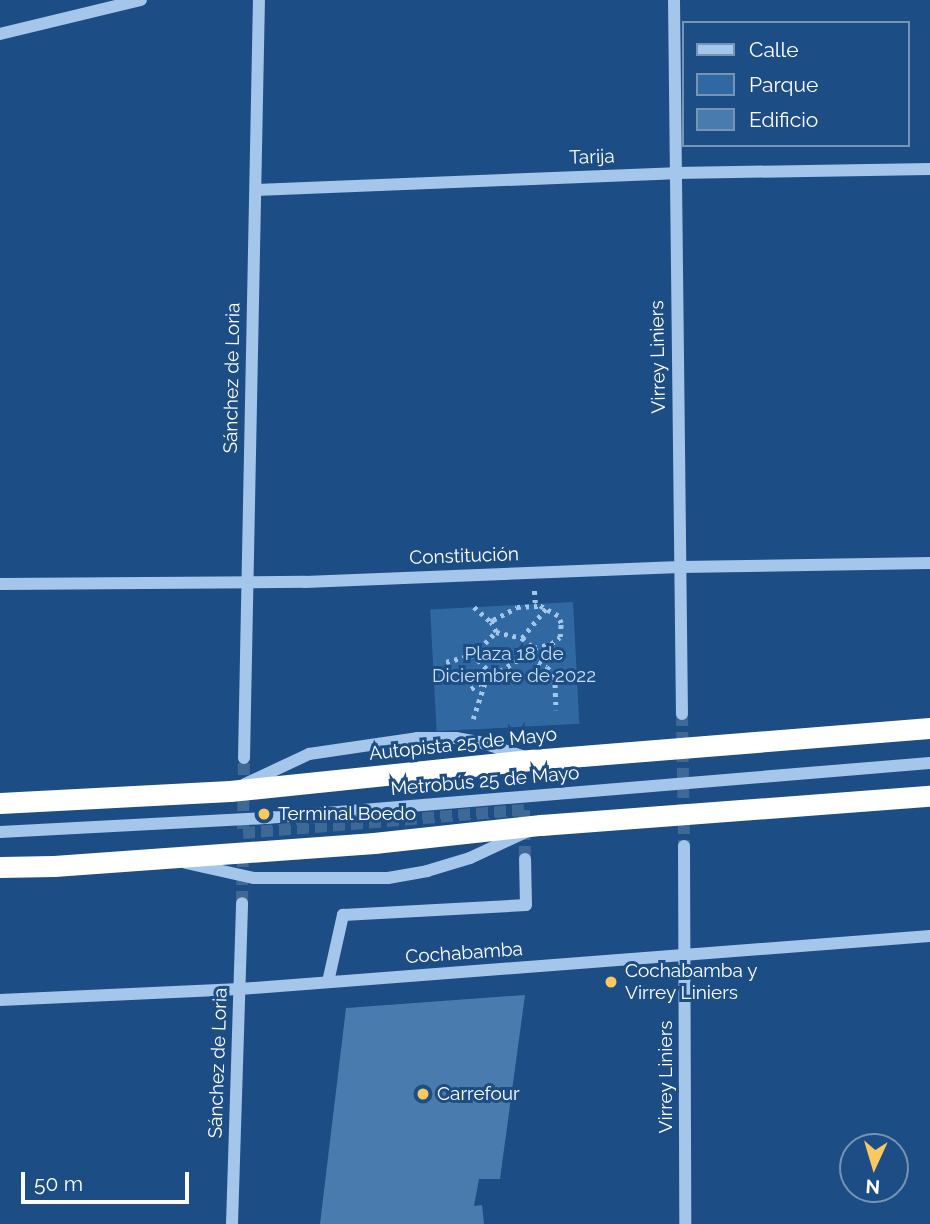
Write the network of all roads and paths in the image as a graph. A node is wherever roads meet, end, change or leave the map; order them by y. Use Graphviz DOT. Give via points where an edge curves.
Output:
graph roads {
  1 [pos="141,0"];
  2 [pos="259,0"];
  3 [pos="674,0"];
  4 [pos="0,34"];
  5 [pos="930,169"];
  6 [pos="675,173"];
  7 [pos="256,190"];
  8 [pos="930,563"];
  9 [pos="680,567"];
  10 [pos="534,573"];
  11 [pos="0,583"];
  12 [pos="246,583"];
  13 [pos="474,607"];
  14 [pos="544,607"];
  15 [pos="491,622"];
  16 [pos="496,632"];
  17 [pos="522,638"];
  18 [pos="534,648"];
  19 [pos="473,655"];
  20 [pos="531,658"];
  21 [pos="446,662"];
  22 [pos="492,675"];
  23 [pos="485,680"];
  24 [pos="471,689"];
  25 [pos="556,710"];
  26 [pos="681,713"];
  27 [pos="473,719"];
  28 [pos="930,728"];
  29 [pos="244,758"];
  30 [pos="531,760"];
  31 [pos="930,763"];
  32 [pos="230,791"];
  33 [pos="930,796"];
  34 [pos="0,803"];
  35 [pos="541,825"];
  36 [pos="0,832"];
  37 [pos="684,846"];
  38 [pos="162,858"];
  39 [pos="525,859"];
  40 [pos="0,867"];
  41 [pos="242,903"];
  42 [pos="930,936"];
  43 [pos="685,955"];
  44 [pos="328,982"];
  45 [pos="240,989"];
  46 [pos="0,1000"];
  47 [pos="232,1224"];
  48 [pos="685,1224"];
  1 -- 4 [label="street"];
  2 -- 7 [label="street, Sánchez de Loria"];
  3 -- 6 [label="street, Virrey Liniers"];
  5 -- 6 [label="street, Tarija"];
  6 -- 7 [label="street, Tarija"];
  6 -- 9 [label="street, Virrey Liniers"];
  7 -- 12 [label="street, Sánchez de Loria"];
  8 -- 9 [label="street, Constitución"];
  9 -- 10 [label="street, Constitución"];
  9 -- 26 [label="street, Virrey Liniers"];
  10 -- 12 [label="street, Constitución"];
  10 -- 14 [label="path" via="535,603"];
  11 -- 12 [label="street, Constitución"];
  12 -- 29 [label="street, Sánchez de Loria"];
  13 -- 15 [label="path"];
  14 -- 15 [label="path" via="517,607"];
  14 -- 17 [label="path"];
  14 -- 18 [label="path" via="558,616 560,636"];
  15 -- 16 [label="path"];
  16 -- 17 [label="path"];
  16 -- 19 [label="path"];
  17 -- 18 [label="path"];
  18 -- 20 [label="path"];
  19 -- 21 [label="path"];
  19 -- 22 [label="path"];
  20 -- 22 [label="path" via="521,658"];
  20 -- 25 [label="path" via="555,676"];
  22 -- 23 [label="path"];
  23 -- 24 [label="path"];
  23 -- 27 [label="path"];
  28 -- 30 [label="highway, Autopista 25 de Mayo, bridge"];
  30 -- 32 [label="highway, Autopista 25 de Mayo, bridge"];
  30 -- 32 [label="street, bridge" via="483,743 417,738 309,754"];
  31 -- 36 [label="street, Metrobús 25 de Mayo, bridge" via="265,818"];
  32 -- 34 [label="highway, Autopista 25 de Mayo, bridge"];
  33 -- 35 [label="highway, bridge"];
  35 -- 38 [label="highway, bridge"];
  35 -- 38 [label="street, bridge" via="470,858 388,878 254,878"];
  37 -- 43 [label="street, Virrey Liniers"];
  38 -- 40 [label="highway, bridge"];
  39 -- 44 [label="street" via="526,905 343,915"];
  41 -- 45 [label="street, Sánchez de Loria"];
  42 -- 43 [label="street, Cochabamba"];
  43 -- 44 [label="street, Cochabamba"];
  43 -- 48 [label="street, Virrey Liniers"];
  44 -- 45 [label="street, Cochabamba"];
  45 -- 46 [label="street, Cochabamba"];
  45 -- 47 [label="street, Sánchez de Loria"];
}
